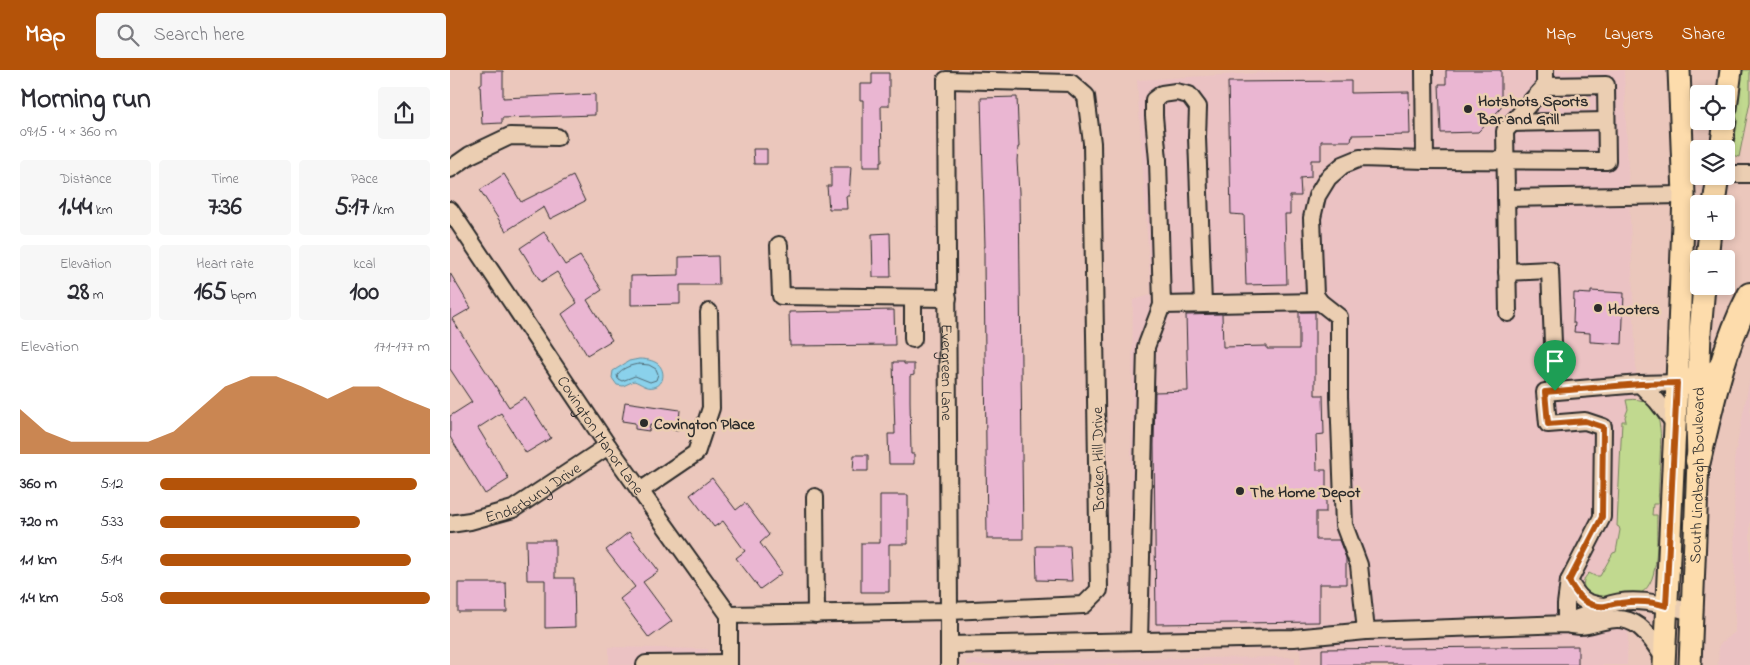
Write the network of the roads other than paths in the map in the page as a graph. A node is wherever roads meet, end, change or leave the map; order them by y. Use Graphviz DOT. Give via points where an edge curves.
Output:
graph roads {
  1 [pos="1424,70"];
  2 [pos="1670,70"];
  3 [pos="1679,70"];
  4 [pos="1731,70"];
  5 [pos="1545,78"];
  6 [pos="946,80"];
  7 [pos="1729,85"];
  8 [pos="1680,97"];
  9 [pos="1606,121"];
  10 [pos="1512,123"];
  11 [pos="557,137"];
  12 [pos="1425,160"];
  13 [pos="1506,160"];
  14 [pos="450,169"];
  15 [pos="1735,174"];
  16 [pos="1750,174"];
  17 [pos="1684,195"];
  18 [pos="1506,198"];
  19 [pos="450,210"];
  20 [pos="779,245"];
  21 [pos="1507,272"];
  22 [pos="1702,295"];
  23 [pos="1750,295"];
  24 [pos="913,298"];
  25 [pos="948,298"];
  26 [pos="1320,302"];
  27 [pos="1203,304"];
  28 [pos="1162,305"];
  29 [pos="709,312"];
  30 [pos="1508,313"];
  31 [pos="913,339"];
  32 [pos="1721,369"];
  33 [pos="1688,382"];
  34 [pos="1640,384"];
  35 [pos="1555,391"];
  36 [pos="1675,424"];
  37 [pos="608,446"];
  38 [pos="1698,462"];
  39 [pos="640,491"];
  40 [pos="815,497"];
  41 [pos="450,524"];
  42 [pos="1569,581"];
  43 [pos="1604,606"];
  44 [pos="1666,606"];
  45 [pos="949,611"];
  46 [pos="1692,612"];
  47 [pos="816,614"];
  48 [pos="729,615"];
  49 [pos="1566,624"];
  50 [pos="1366,630"];
  51 [pos="1139,641"];
  52 [pos="949,645"];
  53 [pos="1664,661"];
  54 [pos="729,664"];
  55 [pos="645,665"];
  56 [pos="949,665"];
  57 [pos="1690,665"];
  1 -- 12 [label="street"];
  2 -- 8 [label="street"];
  3 -- 8 [label="main road, South Lindbergh Boulevard"];
  4 -- 7 [label="main road"];
  5 -- 9 [label="street" via="1606,85"];
  5 -- 10 [label="street"];
  6 -- 25 [label="street, Evergreen Lane"];
  6 -- 45 [label="street, Broken Hill Drive" via="1071,83 1086,96 1092,143 1100,590 1084,605"];
  8 -- 17 [label="main road, South Lindbergh Boulevard"];
  9 -- 10 [label="street"];
  9 -- 13 [label="street" via="1607,160"];
  10 -- 13 [label="street" via="1505,131"];
  11 -- 14 [label="street" via="510,136 470,155"];
  12 -- 13 [label="street"];
  12 -- 26 [label="street" via="1360,158 1343,165 1328,178 1317,196 1312,218 1315,295"];
  13 -- 18 [label="street"];
  15 -- 16 [label="street"];
  17 -- 18 [label="street"];
  17 -- 33 [label="main road, South Lindbergh Boulevard"];
  18 -- 21 [label="street"];
  19 -- 37 [label="street, Covington Manor Lane"];
  20 -- 24 [label="street" via="781,296"];
  21 -- 30 [label="street"];
  21 -- 35 [label="street" via="1550,270"];
  22 -- 33 [label="main road, South Lindbergh Boulevard"];
  23 -- 32 [label="highway"];
  24 -- 25 [label="street"];
  24 -- 31 [label="street"];
  25 -- 45 [label="street, Evergreen Lane"];
  26 -- 27 [label="street"];
  26 -- 50 [label="street" via="1338,317 1344,525 1359,565"];
  27 -- 28 [label="street"];
  27 -- 28 [label="street" via="1198,107 1189,95 1176,92 1162,94 1154,100"];
  28 -- 51 [label="street" via="1146,347"];
  29 -- 39 [label="street" via="711,408 696,453"];
  32 -- 33 [label="highway" via="1709,377"];
  32 -- 38 [label="highway"];
  33 -- 34 [label="street"];
  33 -- 36 [label="main road, South Lindbergh Boulevard"];
  33 -- 38 [label="main road, South Lindbergh Boulevard"];
  34 -- 35 [label="street"];
  34 -- 36 [label="street"];
  35 -- 42 [label="street" via="1545,392 1548,424 1585,421 1603,427 1602,517"];
  36 -- 44 [label="main road, South Lindbergh Boulevard"];
  37 -- 39 [label="street, Covington Manor Lane"];
  37 -- 41 [label="street, Enderbury Drive" via="513,509"];
  38 -- 46 [label="main road, South Lindbergh Boulevard"];
  39 -- 48 [label="street, Covington Manor Lane"];
  40 -- 47 [label="street"];
  42 -- 43 [label="street" via="1584,602"];
  42 -- 49 [label="street"];
  43 -- 44 [label="street" via="1654,602"];
  43 -- 49 [label="street"];
  44 -- 46 [label="street"];
  44 -- 53 [label="main road, South Lindbergh Boulevard"];
  45 -- 47 [label="street, Broken Hill Drive"];
  45 -- 52 [label="street, Evergreen Lane"];
  46 -- 57 [label="main road, South Lindbergh Boulevard"];
  47 -- 48 [label="street, Broken Hill Drive"];
  48 -- 54 [label="street"];
  49 -- 50 [label="street"];
  49 -- 53 [label="street" via="1584,627 1606,620 1628,620 1646,632"];
  50 -- 51 [label="street" via="1294,638"];
  51 -- 52 [label="street"];
  52 -- 56 [label="street, Evergreen Lane"];
  54 -- 55 [label="street"];
}
